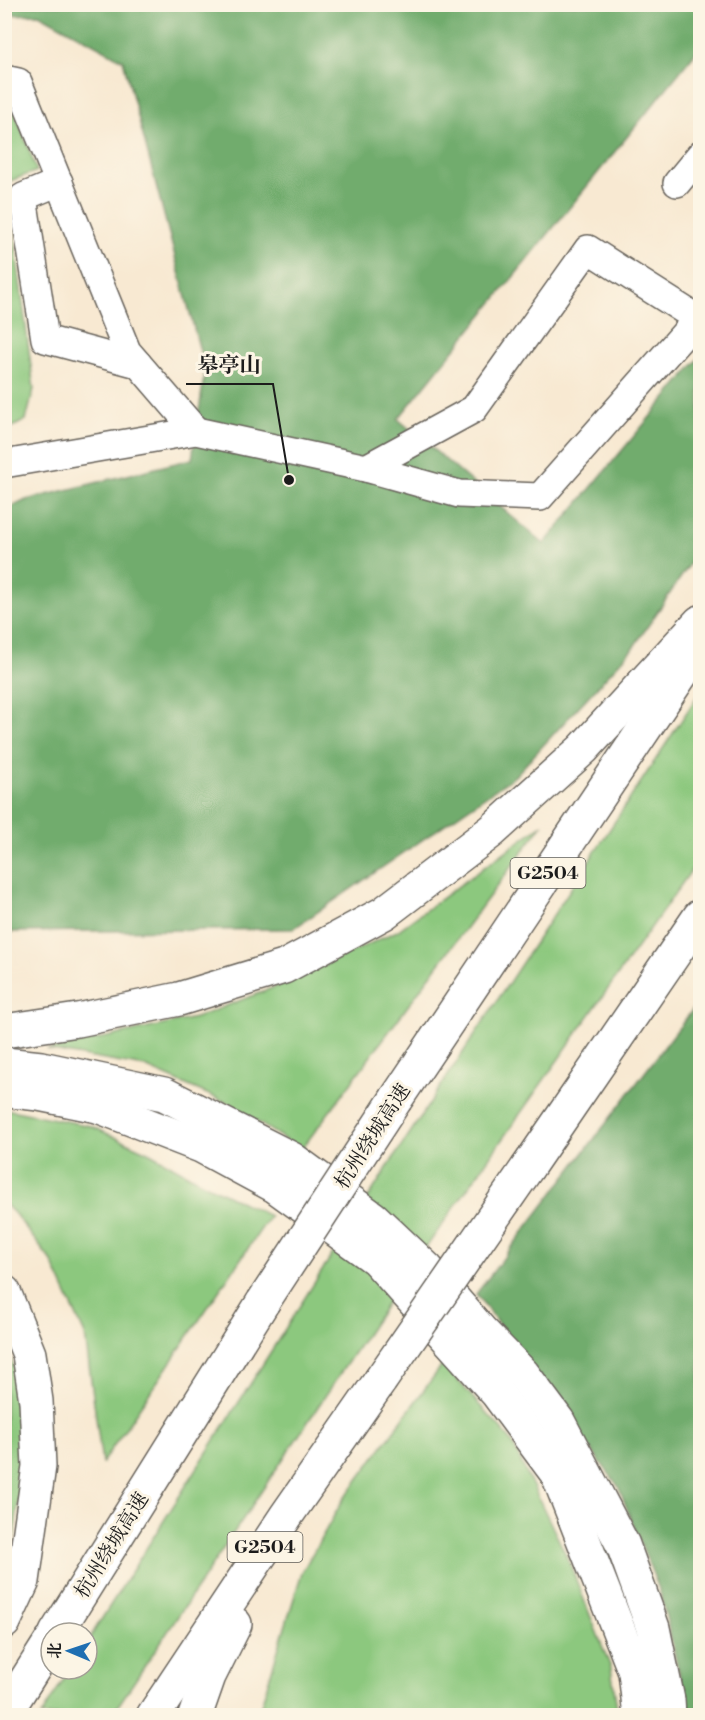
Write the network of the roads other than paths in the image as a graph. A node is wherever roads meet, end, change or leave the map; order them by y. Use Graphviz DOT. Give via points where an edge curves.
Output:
graph roads {
  1 [pos="4,79"];
  2 [pos="700,154"];
  3 [pos="59,182"];
  4 [pos="677,183"];
  5 [pos="699,317"];
  6 [pos="138,364"];
  7 [pos="196,431"];
  8 [pos="4,464"];
  9 [pos="366,468"];
  10 [pos="700,622"];
  11 [pos="700,646"];
  12 [pos="700,916"];
  13 [pos="4,1031"];
  14 [pos="4,1064"];
  15 [pos="4,1090"];
  16 [pos="4,1292"];
  17 [pos="286,1516"];
  18 [pos="64,1621"];
  19 [pos="4,1622"];
  20 [pos="39,1660"];
  21 [pos="4,1715"];
  22 [pos="153,1716"];
  23 [pos="195,1716"];
  24 [pos="640,1716"];
  25 [pos="669,1716"];
  1 -- 3 [label="lane" via="18,82"];
  2 -- 4 [label="lane"];
  3 -- 6 [label="lane" via="127,351"];
  3 -- 6 [label="lane" via="23,197 45,339"];
  5 -- 9 [label="lane" via="540,497 459,494"];
  5 -- 9 [label="lane" via="588,249 474,409"];
  6 -- 7 [label="lane"];
  7 -- 8 [label="lane"];
  7 -- 9 [label="lane"];
  10 -- 13 [label="highway" via="583,749 492,831 384,914 284,967 179,999"];
  11 -- 18 [label="highway, 杭州绕城高速 / G2504, bridge" via="263,1302"];
  12 -- 17 [label="highway, G2504, bridge"];
  14 -- 25 [label="highway" via="52,1070 174,1098 292,1159 373,1218 427,1269 523,1374 563,1430 623,1545 653,1628"];
  15 -- 24 [label="highway" via="98,1106 201,1146 275,1186 376,1259 497,1392 558,1475 635,1672"];
  16 -- 19 [label="highway" via="29,1354 39,1466 23,1581"];
  17 -- 22 [label="highway, G2504"];
  17 -- 23 [label="highway" via="209,1677"];
  20 -- 21 [label="highway"];
}
